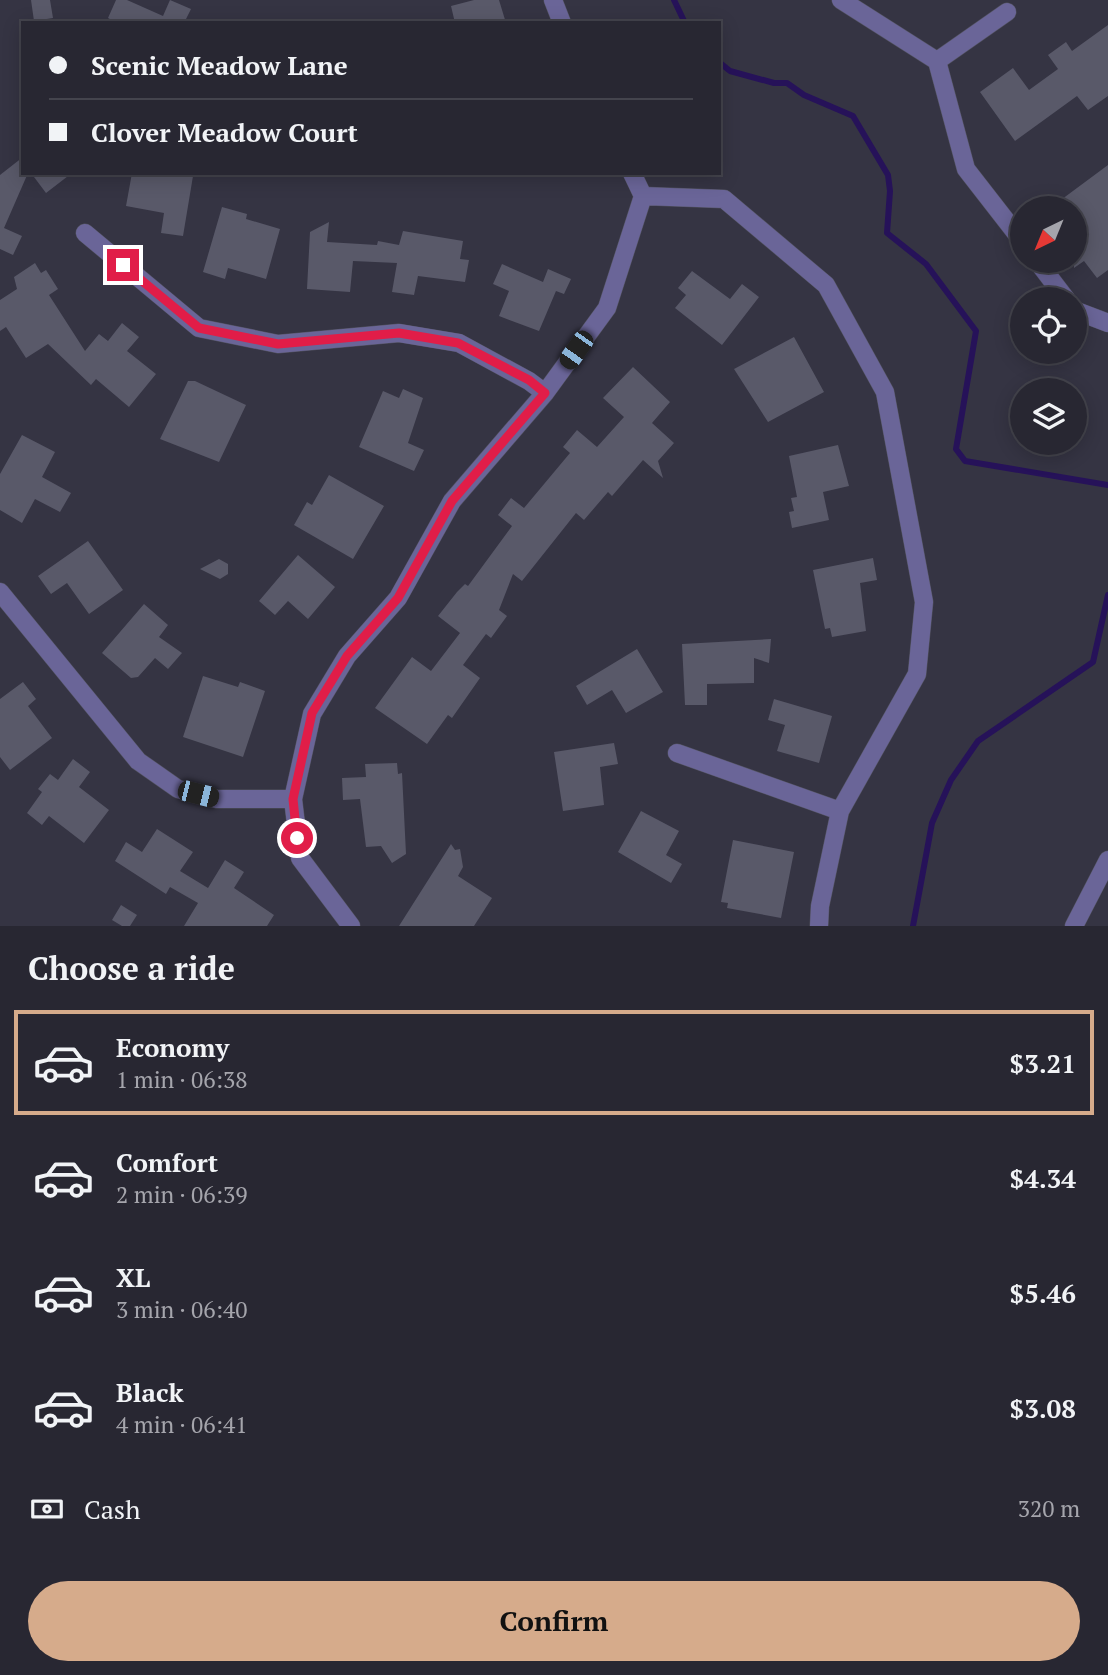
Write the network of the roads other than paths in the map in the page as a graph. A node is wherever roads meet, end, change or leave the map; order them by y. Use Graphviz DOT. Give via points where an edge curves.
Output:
graph roads {
  1 [pos="553,0"];
  2 [pos="841,0"];
  3 [pos="1007,12"];
  4 [pos="561,21"];
  5 [pos="937,61"];
  6 [pos="633,175"];
  7 [pos="643,196"];
  8 [pos="1010,226"];
  9 [pos="85,233"];
  10 [pos="1046,273"];
  11 [pos="1057,287"];
  12 [pos="1087,315"];
  13 [pos="1108,323"];
  14 [pos="545,393"];
  15 [pos="0,592"];
  16 [pos="677,753"];
  17 [pos="293,799"];
  18 [pos="841,811"];
  19 [pos="1108,860"];
  20 [pos="351,926"];
  21 [pos="820,926"];
  22 [pos="1074,926"];
  1 -- 4 [label="street"];
  2 -- 5 [label="street"];
  3 -- 5 [label="street"];
  5 -- 8 [label="street" via="966,169"];
  6 -- 7 [label="street"];
  7 -- 14 [label="street" via="607,308"];
  7 -- 18 [label="street" via="724,199 826,285 885,392 924,603 917,674"];
  9 -- 14 [label="street" via="199,328 278,344 399,333 458,343"];
  10 -- 11 [label="street"];
  12 -- 13 [label="street"];
  14 -- 17 [label="street" via="452,501 398,598 347,656 312,713"];
  15 -- 17 [label="street" via="138,761 178,789 217,799"];
  16 -- 18 [label="street"];
  17 -- 20 [label="street" via="300,858"];
  18 -- 21 [label="street" via="820,906"];
  19 -- 22 [label="street"];
}
